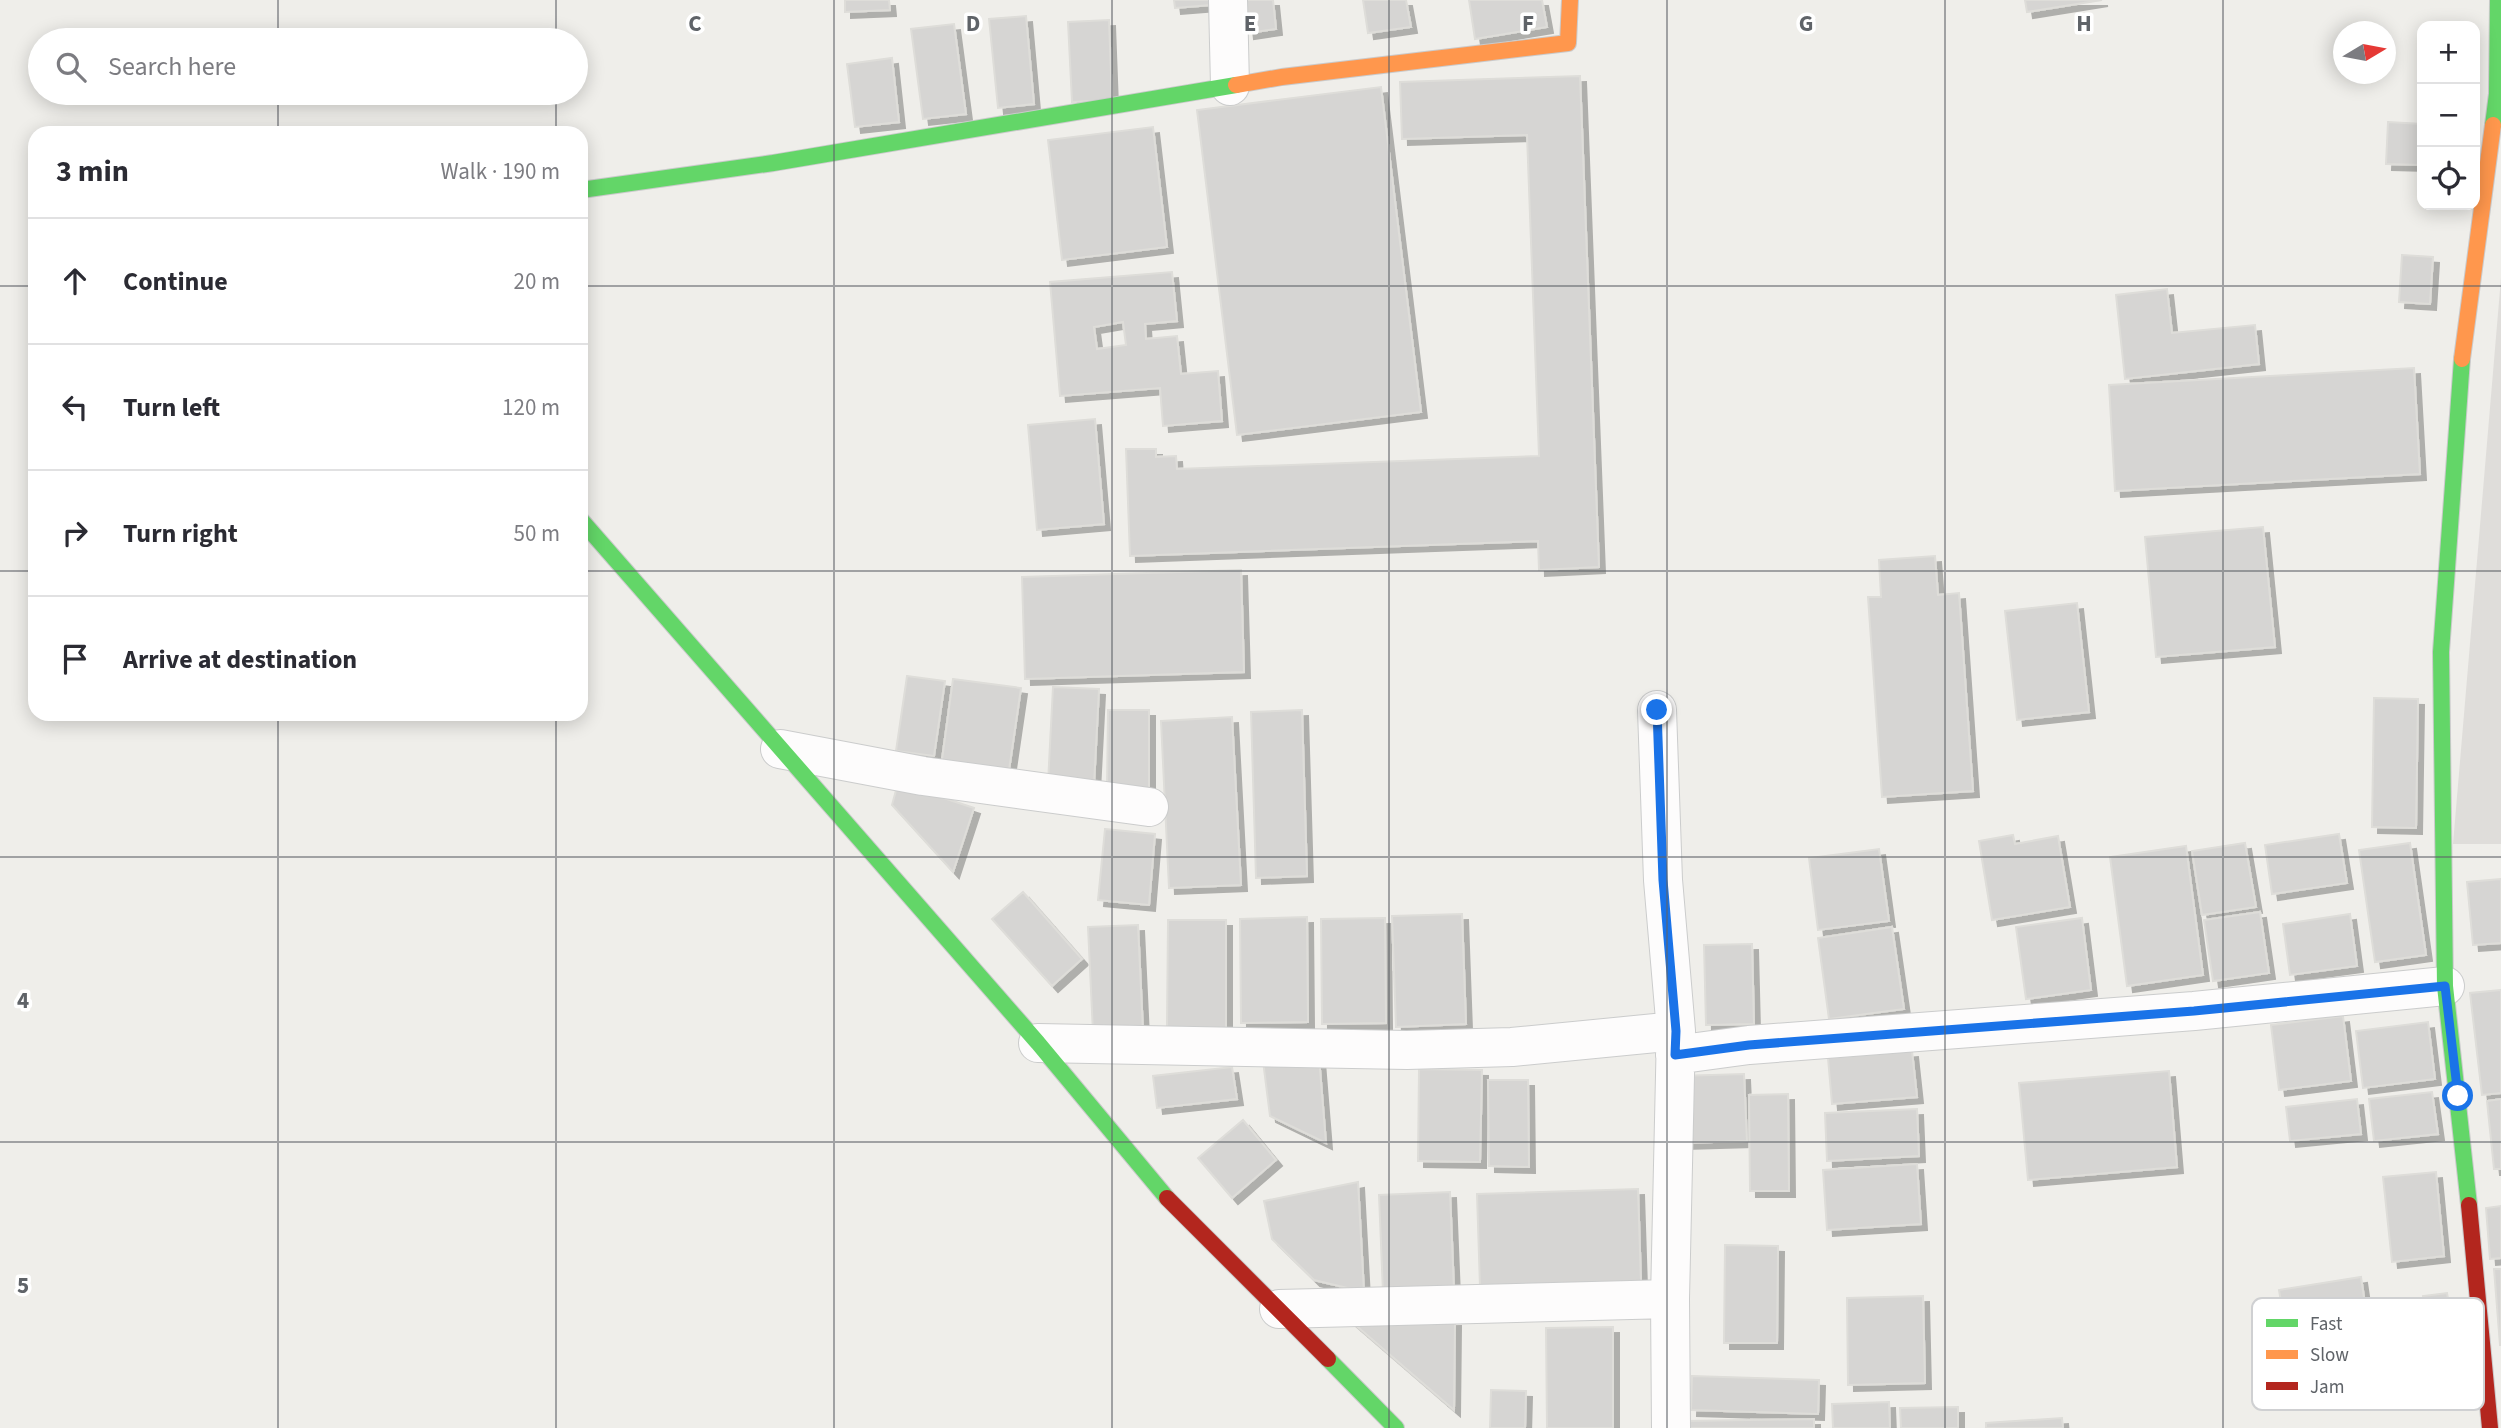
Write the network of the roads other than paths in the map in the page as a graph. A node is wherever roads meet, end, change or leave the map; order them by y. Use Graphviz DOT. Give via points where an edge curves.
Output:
graph roads {
  1 [pos="1228,0"];
  2 [pos="1570,0"];
  3 [pos="2498,0"];
  4 [pos="1230,86"];
  5 [pos="2493,185"];
  6 [pos="588,189"];
  7 [pos="588,528"];
  8 [pos="1657,710"];
  9 [pos="780,749"];
  10 [pos="1149,807"];
  11 [pos="2445,986"];
  12 [pos="1038,1043"];
  13 [pos="1675,1043"];
  14 [pos="2477,1298"];
  15 [pos="1670,1299"];
  16 [pos="1279,1309"];
  17 [pos="2484,1366"];
  18 [pos="1396,1428"];
  19 [pos="1671,1428"];
  20 [pos="2490,1428"];
  1 -- 4 [label="street"];
  2 -- 4 [label="street" via="1568,43"];
  3 -- 5 [label="street"];
  4 -- 6 [label="street" via="773,163"];
  5 -- 11 [label="street" via="2462,362 2441,652"];
  7 -- 9 [label="street"];
  8 -- 13 [label="street"];
  9 -- 10 [label="street" via="923,776"];
  9 -- 12 [label="street"];
  11 -- 13 [label="street" via="2194,1011 1749,1045"];
  11 -- 14 [label="street"];
  12 -- 13 [label="street" via="1407,1050"];
  12 -- 16 [label="street" via="1168,1199"];
  13 -- 15 [label="street"];
  15 -- 16 [label="street"];
  15 -- 19 [label="street"];
  16 -- 18 [label="street"];
  17 -- 20 [label="street"];
}
